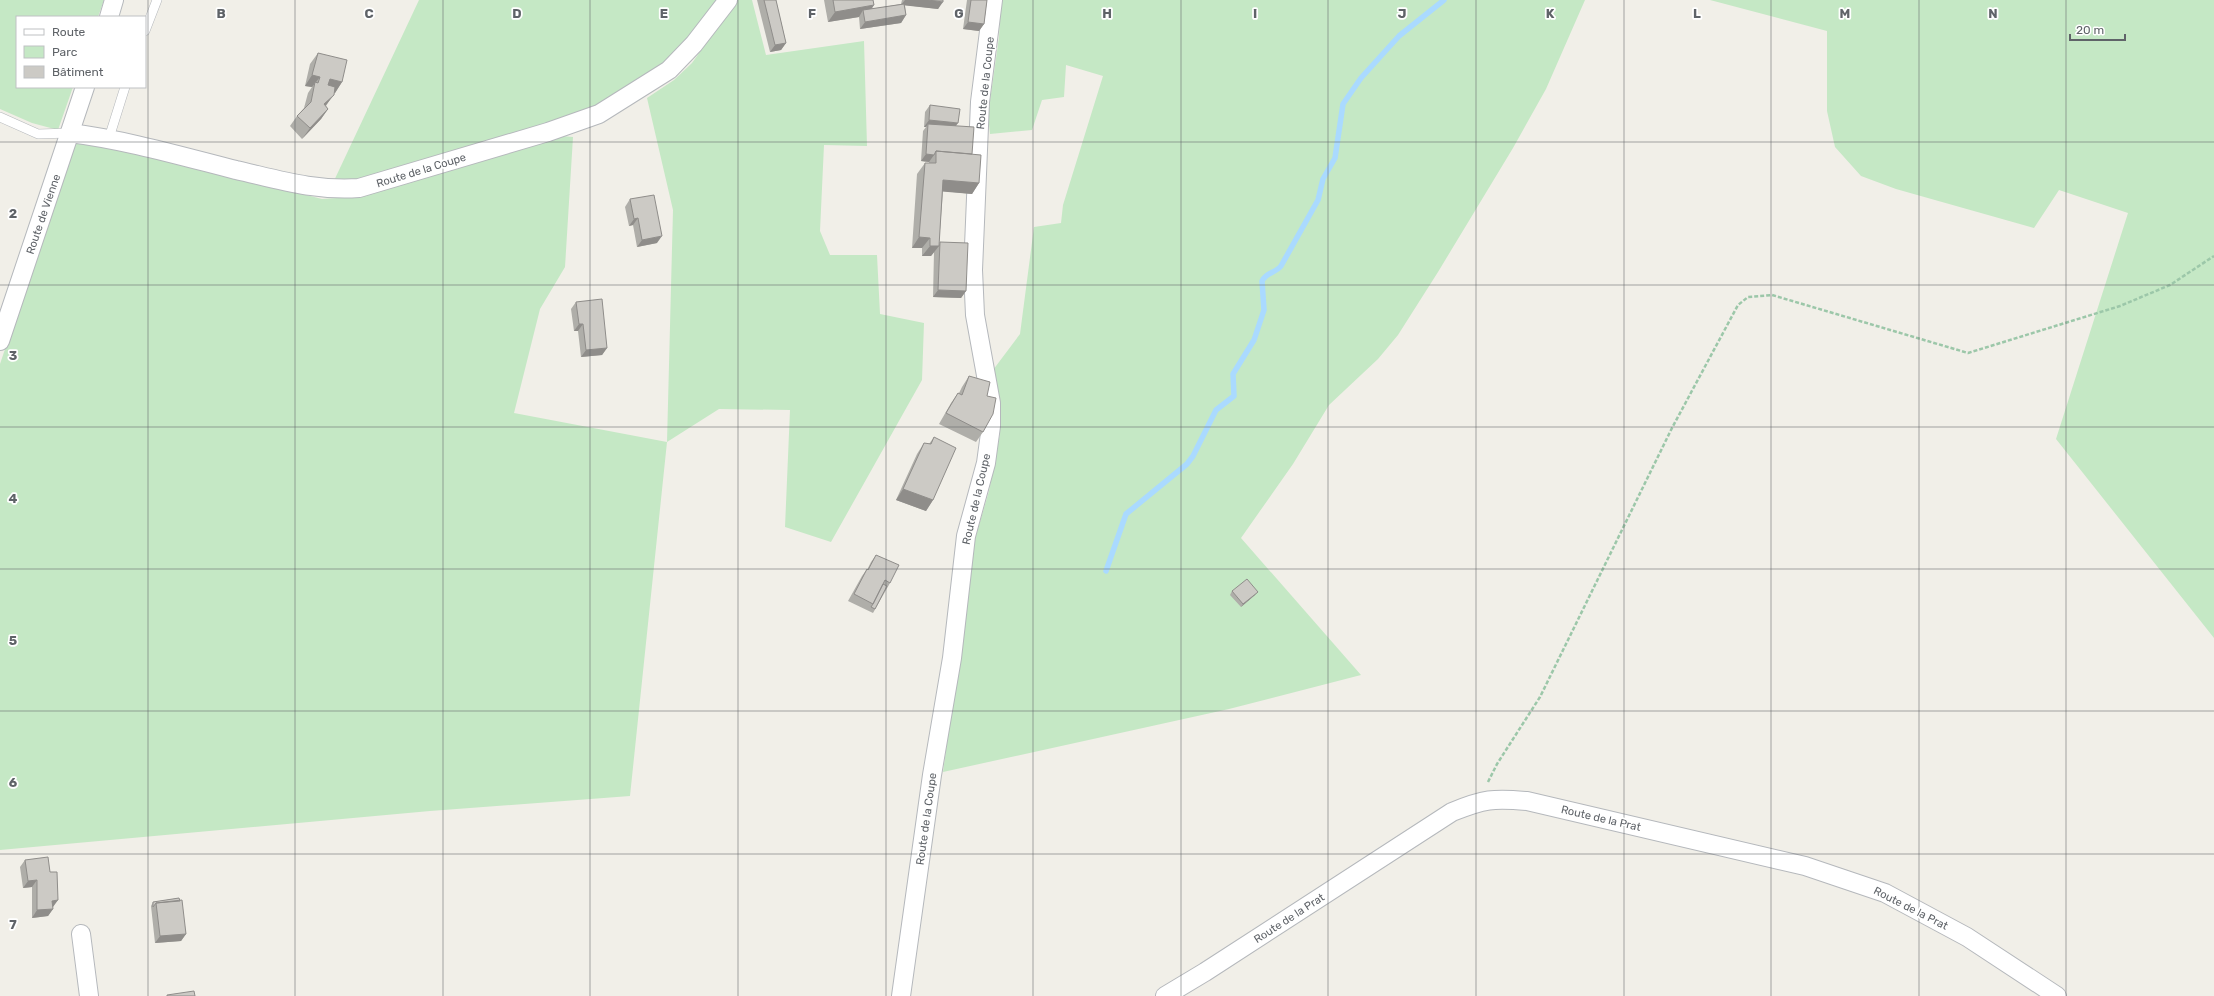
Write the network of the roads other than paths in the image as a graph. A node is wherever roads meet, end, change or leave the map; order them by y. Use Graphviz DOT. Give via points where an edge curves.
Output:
graph roads {
  1 [pos="114,0"];
  2 [pos="157,0"];
  3 [pos="728,0"];
  4 [pos="993,0"];
  5 [pos="108,16"];
  6 [pos="146,28"];
  7 [pos="85,88"];
  8 [pos="125,88"];
  9 [pos="0,117"];
  10 [pos="70,133"];
  11 [pos="109,138"];
  12 [pos="0,341"];
  13 [pos="81,934"];
  14 [pos="89,996"];
  15 [pos="901,996"];
  16 [pos="1165,996"];
  17 [pos="2057,996"];
  1 -- 5 [label="street"];
  2 -- 6 [label="lane"];
  3 -- 11 [label="street, Route de la Coupe" via="694,44 669,70 599,114 548,132 359,188 336,190 300,185"];
  4 -- 15 [label="street, Route de la Coupe" via="980,102 973,270 975,315 991,403 991,426 986,463 966,536 952,658 932,775"];
  7 -- 10 [label="street, Route de Vienne"];
  8 -- 11 [label="lane"];
  9 -- 10 [label="lane" via="38,134"];
  10 -- 11 [label="street, Route de la Coupe"];
  10 -- 12 [label="street, Route de Vienne"];
  13 -- 14 [label="street"];
  16 -- 17 [label="street, Route de la Prat" via="1452,812 1480,801 1499,798 1527,801 1805,866 1885,893 1967,937"];
}
